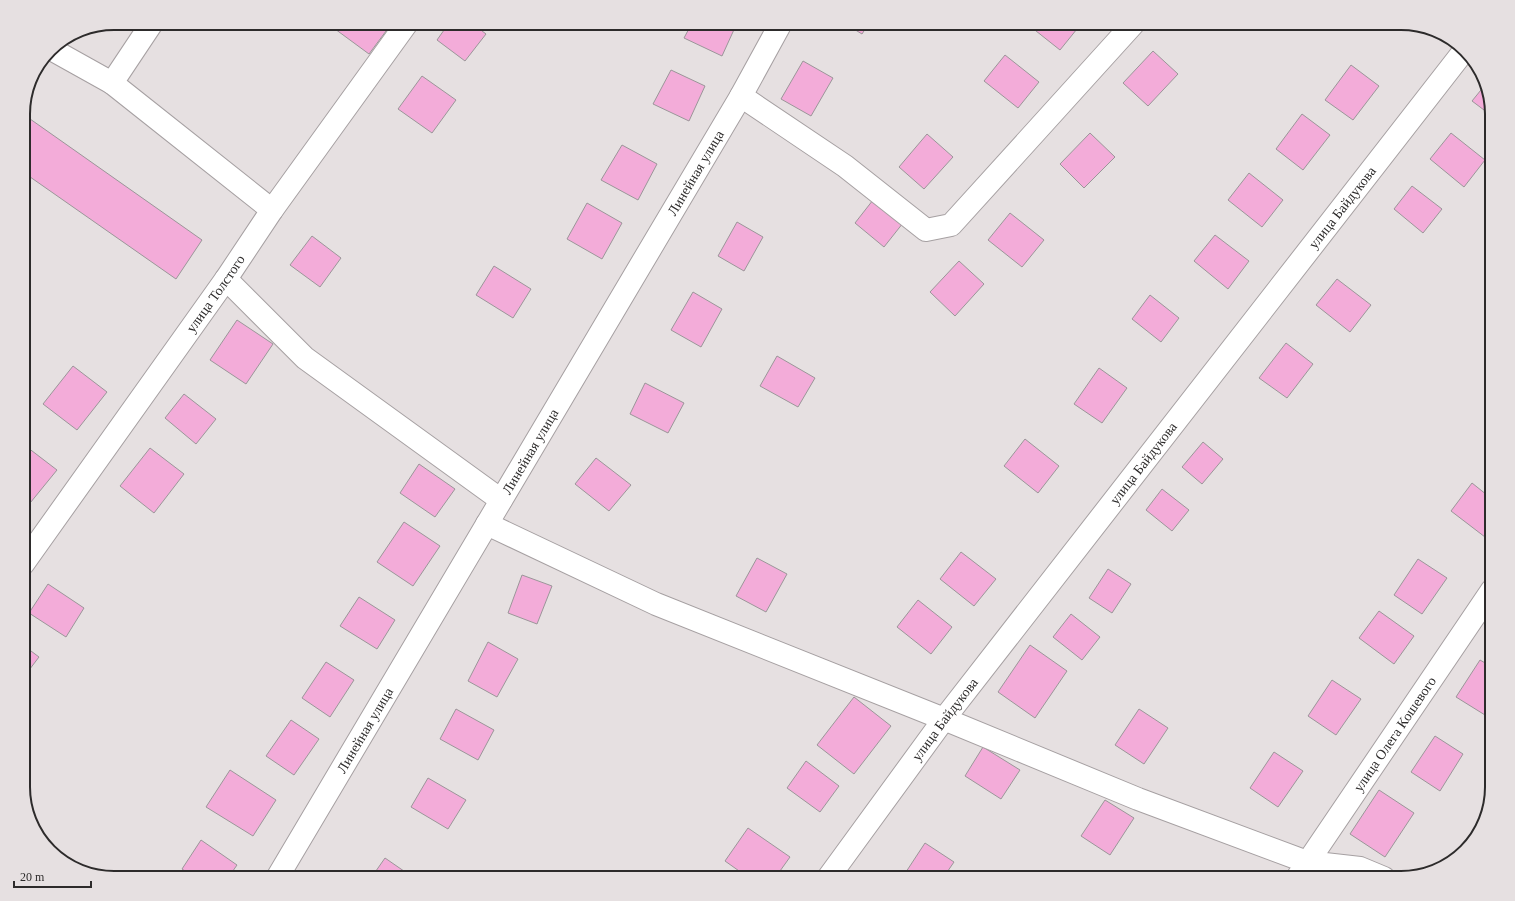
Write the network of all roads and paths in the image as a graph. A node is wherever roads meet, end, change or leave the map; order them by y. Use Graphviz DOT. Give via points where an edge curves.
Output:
graph roads {
  1 [pos="147,30"];
  2 [pos="402,30"];
  3 [pos="777,30"];
  4 [pos="1128,30"];
  5 [pos="57,53"];
  6 [pos="1460,55"];
  7 [pos="112,83"];
  8 [pos="741,96"];
  9 [pos="272,210"];
  10 [pos="226,279"];
  11 [pos="501,500"];
  12 [pos="487,524"];
  13 [pos="30,554"];
  14 [pos="1485,600"];
  15 [pos="944,719"];
  16 [pos="1302,870"];
  17 [pos="281,871"];
  18 [pos="833,871"];
  19 [pos="1367,871"];
  1 -- 7 [label="street"];
  2 -- 9 [label="street, улица Толстого"];
  3 -- 8 [label="street, Линейная улица"];
  4 -- 8 [label="street" via="950,225 926,230 846,166"];
  5 -- 7 [label="street"];
  6 -- 15 [label="street, улица Байдукова"];
  7 -- 9 [label="street"];
  8 -- 11 [label="street, Линейная улица"];
  9 -- 10 [label="street, улица Толстого"];
  10 -- 11 [label="street" via="305,358"];
  10 -- 13 [label="street, улица Толстого"];
  11 -- 12 [label="street, Линейная улица"];
  12 -- 15 [label="street" via="656,604"];
  12 -- 17 [label="street, Линейная улица"];
  14 -- 16 [label="street, улица Олега Кошевого"];
  15 -- 16 [label="street"];
  15 -- 18 [label="street, улица Байдукова"];
  16 -- 19 [label="street" via="1360,868"];
}
